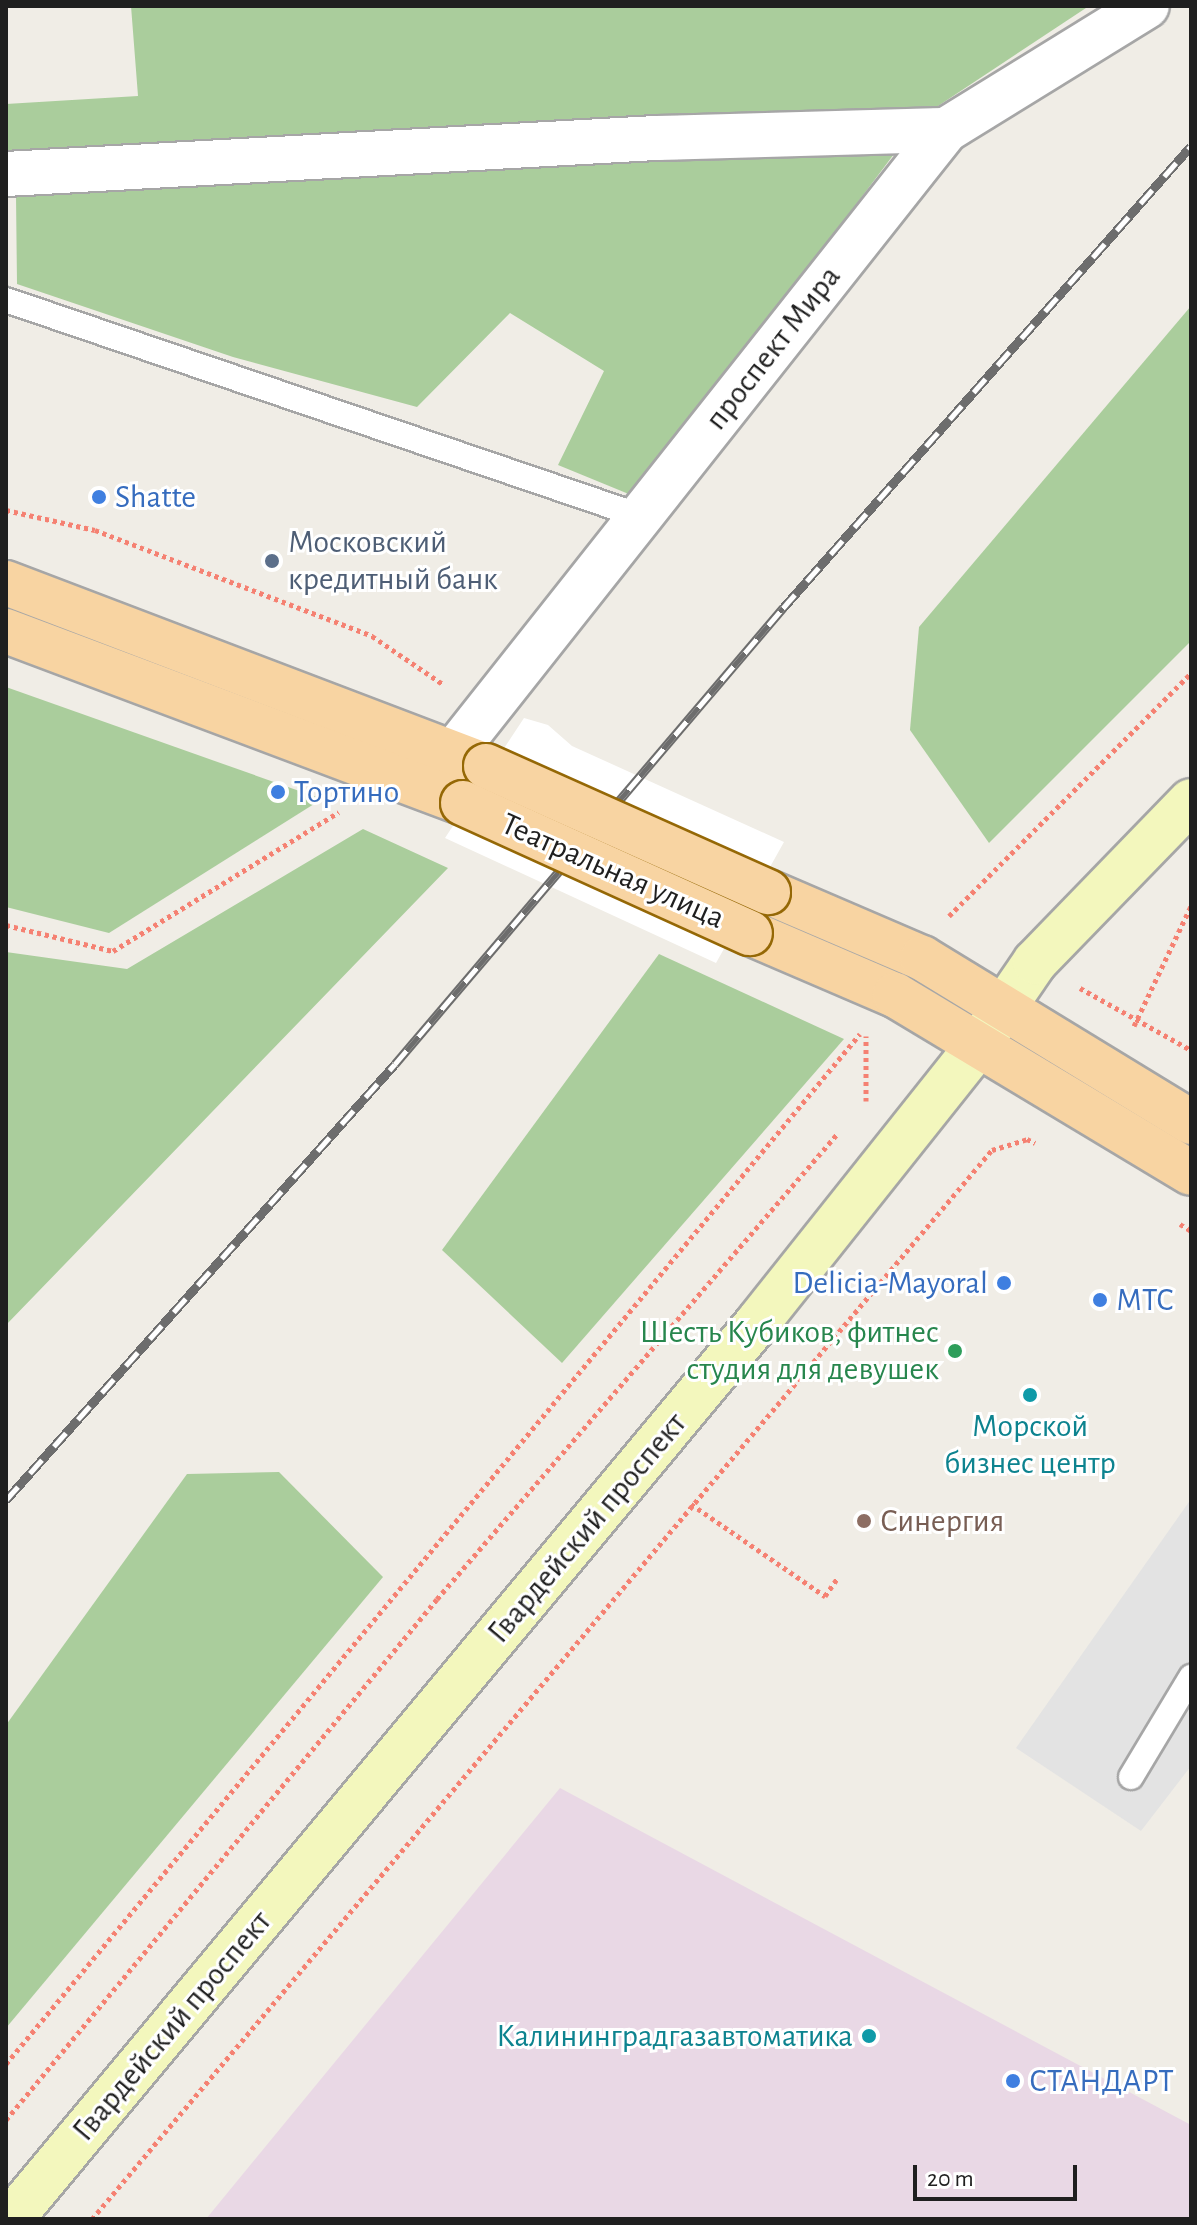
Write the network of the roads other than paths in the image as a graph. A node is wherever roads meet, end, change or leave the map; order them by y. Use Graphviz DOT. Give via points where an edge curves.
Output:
graph roads {
  1 [pos="1147,6"];
  2 [pos="946,130"];
  3 [pos="6,174"];
  4 [pos="6,300"];
  5 [pos="640,516"];
  6 [pos="6,583"];
  7 [pos="6,631"];
  8 [pos="470,759"];
  9 [pos="1191,801"];
  10 [pos="991,1027"];
  11 [pos="1191,1122"];
  12 [pos="1191,1173"];
  13 [pos="1191,1677"];
  14 [pos="1131,1777"];
  15 [pos="11,2219"];
  1 -- 2 [label="street, проспект Мира"];
  2 -- 3 [label="street" via="657,138"];
  2 -- 5 [label="street, проспект Мира"];
  4 -- 5 [label="lane"];
  5 -- 8 [label="street, проспект Мира" via="483,712"];
  6 -- 8 [label="main road, Театральная улица"];
  7 -- 10 [label="main road, Театральная улица, bridge" via="463,803 895,995"];
  8 -- 10 [label="main road, Театральная улица, bridge" via="922,958"];
  9 -- 10 [label="main road, Гвардейский проспект" via="1035,962"];
  10 -- 11 [label="main road, Театральная улица"];
  10 -- 12 [label="main road, Театральная улица"];
  10 -- 15 [label="main road, Гвардейский проспект" via="758,1322"];
  13 -- 14 [label="lane"];
}
